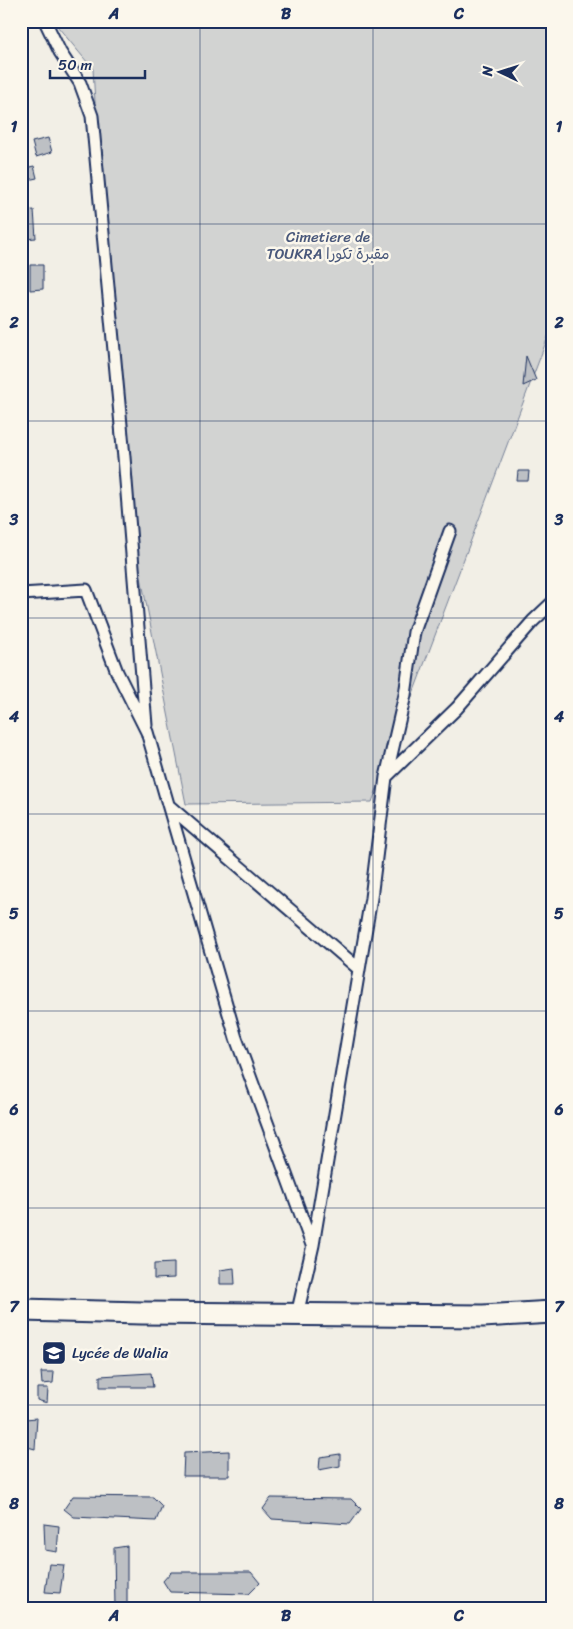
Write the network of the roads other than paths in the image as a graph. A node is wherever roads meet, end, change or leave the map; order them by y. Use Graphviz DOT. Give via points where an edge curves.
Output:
graph roads {
  1 [pos="45,21"];
  2 [pos="450,531"];
  3 [pos="21,594"];
  4 [pos="552,603"];
  5 [pos="147,732"];
  6 [pos="386,777"];
  7 [pos="169,806"];
  8 [pos="359,969"];
  9 [pos="313,1246"];
  10 [pos="21,1310"];
  11 [pos="552,1312"];
  12 [pos="297,1315"];
  1 -- 5 [label="street" via="80,83 92,116"];
  2 -- 6 [label="street" via="414,632 405,695"];
  3 -- 5 [label="street" via="86,590 117,672"];
  4 -- 6 [label="street" via="457,708"];
  5 -- 7 [label="street"];
  6 -- 8 [label="street"];
  7 -- 8 [label="street"];
  7 -- 9 [label="street" via="236,1038"];
  8 -- 9 [label="street"];
  9 -- 12 [label="street"];
  10 -- 12 [label="highway"];
  11 -- 12 [label="highway" via="483,1316"];
}
